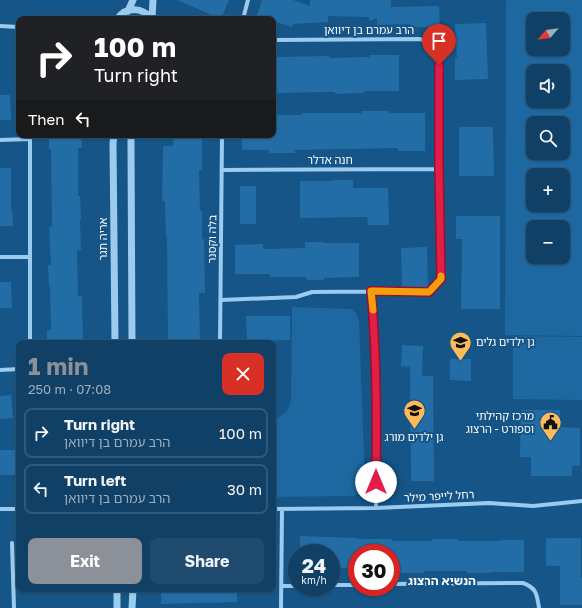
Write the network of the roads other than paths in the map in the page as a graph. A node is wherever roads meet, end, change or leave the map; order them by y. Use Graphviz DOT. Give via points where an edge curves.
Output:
graph roads {
  1 [pos="133,0"];
  2 [pos="153,0"];
  3 [pos="248,0"];
  4 [pos="128,11"];
  5 [pos="120,16"];
  6 [pos="149,16"];
  7 [pos="152,16"];
  8 [pos="244,16"];
  9 [pos="0,26"];
  10 [pos="16,27"];
  11 [pos="276,40"];
  12 [pos="20,138"];
  13 [pos="30,138"];
  14 [pos="114,138"];
  15 [pos="132,138"];
  16 [pos="222,138"];
  17 [pos="0,140"];
  18 [pos="439,169"];
  19 [pos="222,170"];
  20 [pos="0,257"];
  21 [pos="30,257"];
  22 [pos="371,291"];
  23 [pos="221,300"];
  24 [pos="30,340"];
  25 [pos="115,340"];
  26 [pos="132,340"];
  27 [pos="220,340"];
  28 [pos="16,369"];
  29 [pos="0,370"];
  30 [pos="582,501"];
  31 [pos="16,508"];
  32 [pos="376,508"];
  33 [pos="0,509"];
  34 [pos="276,509"];
  35 [pos="282,509"];
  36 [pos="12,543"];
  37 [pos="400,584"];
  38 [pos="281,586"];
  39 [pos="288,586"];
  40 [pos="117,592"];
  41 [pos="132,592"];
  42 [pos="14,608"];
  43 [pos="118,608"];
  44 [pos="132,608"];
  45 [pos="281,608"];
  46 [pos="539,608"];
  1 -- 4 [label="street"];
  2 -- 7 [label="street"];
  3 -- 8 [label="street"];
  4 -- 5 [label="street"];
  4 -- 6 [label="street" via="141,10"];
  9 -- 10 [label="street"];
  11 -- 18 [label="street, הרב עמרם בן דיוואן" via="420,39 433,44 439,53"];
  12 -- 17 [label="street"];
  13 -- 21 [label="street"];
  14 -- 25 [label="street, אריה תגר"];
  15 -- 26 [label="street"];
  16 -- 19 [label="street, בלה וקסנר"];
  18 -- 19 [label="street, חנה אדלר"];
  18 -- 22 [label="street, הרב עמרם בן דיוואן" via="441,279 429,292"];
  19 -- 23 [label="street, בלה וקסנר"];
  20 -- 21 [label="street"];
  21 -- 24 [label="street"];
  22 -- 23 [label="street, הרב עמרם בן דיוואן" via="312,292 296,297"];
  22 -- 32 [label="street" via="374,324"];
  23 -- 27 [label="street, בלה וקסנר"];
  28 -- 29 [label="street"];
  30 -- 32 [label="street, רחל לייפר מילר" via="533,506 489,503"];
  31 -- 33 [label="street"];
  32 -- 35 [label="street, רחל לייפר מילר"];
  34 -- 35 [label="street, רחל לייפר מילר"];
  35 -- 38 [label="street"];
  36 -- 42 [label="street"];
  37 -- 46 [label="street" via="523,583 531,586"];
  38 -- 39 [label="street"];
  38 -- 45 [label="street"];
  40 -- 43 [label="street"];
  41 -- 44 [label="street"];
}
